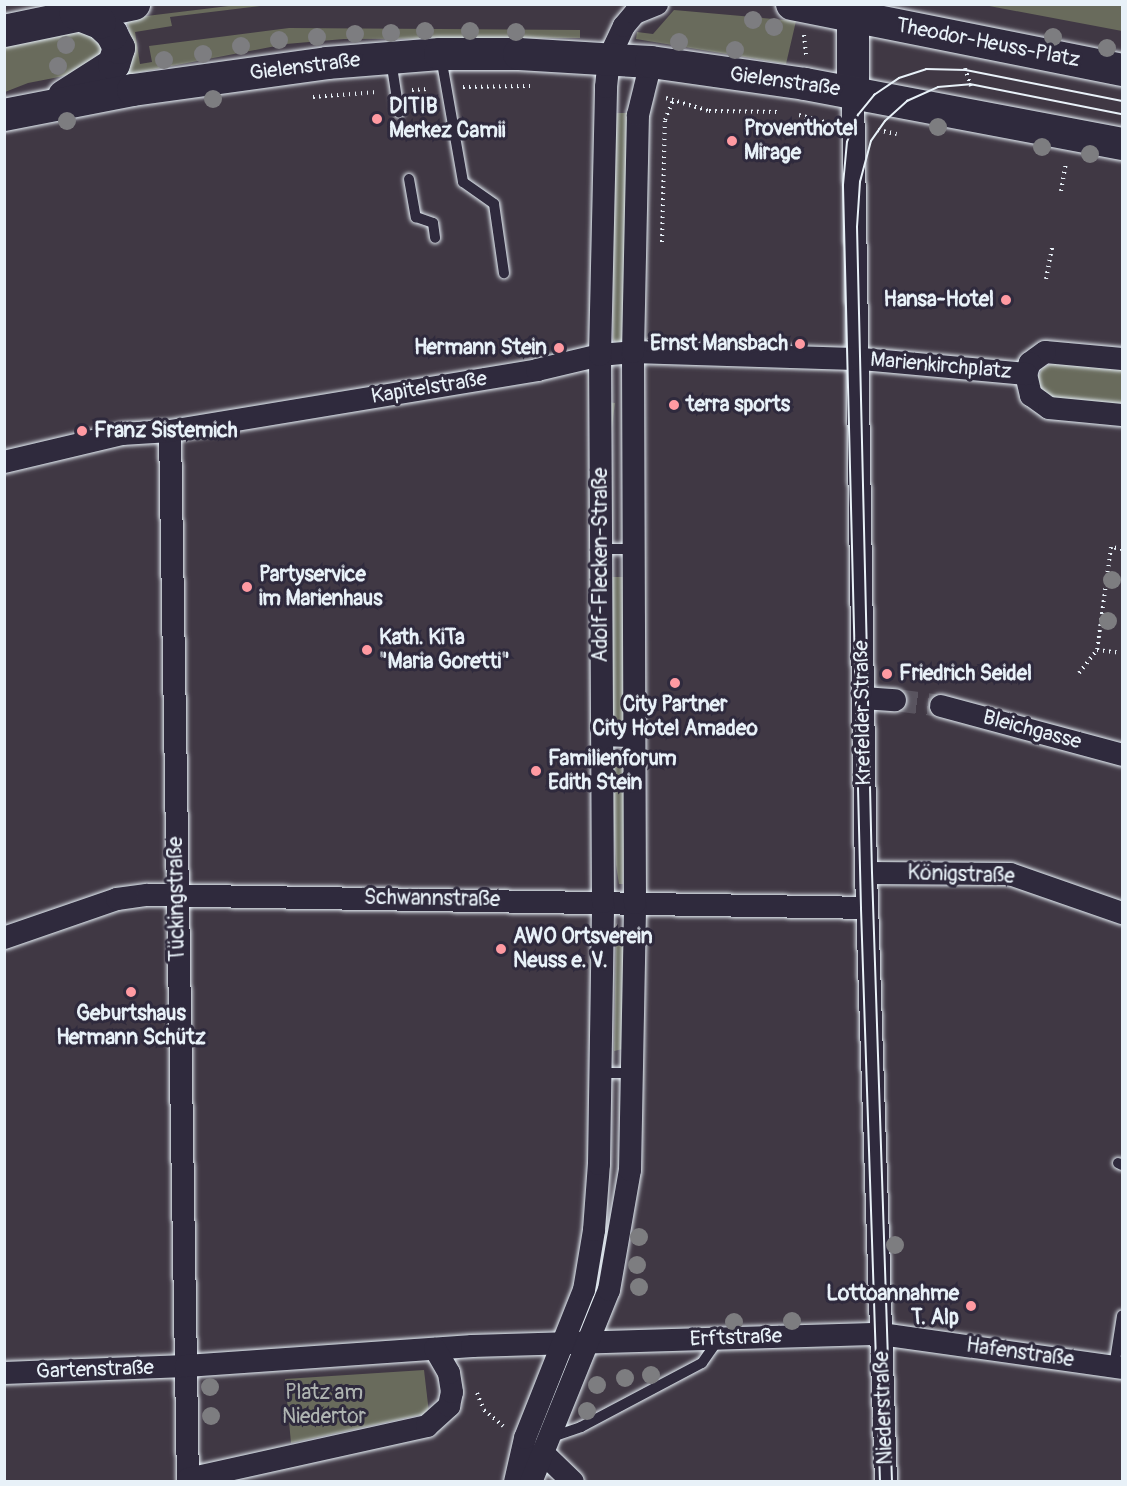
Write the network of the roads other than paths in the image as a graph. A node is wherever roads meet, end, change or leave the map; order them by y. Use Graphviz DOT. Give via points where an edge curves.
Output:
graph roads {
  1 [pos="134,4"];
  2 [pos="657,4"];
  3 [pos="792,4"];
  4 [pos="853,10"];
  5 [pos="76,14"];
  6 [pos="4,31"];
  7 [pos="440,54"];
  8 [pos="391,57"];
  9 [pos="609,58"];
  10 [pos="651,62"];
  11 [pos="1122,70"];
  12 [pos="854,92"];
  13 [pos="45,107"];
  14 [pos="399,112"];
  15 [pos="4,115"];
  16 [pos="1122,144"];
  17 [pos="409,179"];
  18 [pos="435,238"];
  19 [pos="504,273"];
  20 [pos="633,352"];
  21 [pos="600,355"];
  22 [pos="856,359"];
  23 [pos="1122,359"];
  24 [pos="1026,374"];
  25 [pos="1122,416"];
  26 [pos="170,431"];
  27 [pos="4,462"];
  28 [pos="601,549"];
  29 [pos="634,549"];
  30 [pos="863,698"];
  31 [pos="895,700"];
  32 [pos="940,706"];
  33 [pos="602,741"];
  34 [pos="634,742"];
  35 [pos="1122,755"];
  36 [pos="866,873"];
  37 [pos="177,894"];
  38 [pos="603,902"];
  39 [pos="635,903"];
  40 [pos="867,908"];
  41 [pos="1122,913"];
  42 [pos="4,938"];
  43 [pos="600,1073"];
  44 [pos="632,1073"];
  45 [pos="1122,1316"];
  46 [pos="881,1334"];
  47 [pos="719,1338"];
  48 [pos="564,1342"];
  49 [pos="591,1342"];
  50 [pos="435,1349"];
  51 [pos="186,1366"];
  52 [pos="1118,1367"];
  53 [pos="4,1373"];
  54 [pos="547,1445"];
  55 [pos="187,1480"];
  56 [pos="515,1482"];
  57 [pos="531,1482"];
  58 [pos="573,1482"];
  59 [pos="886,1482"];
  1 -- 5 [label="main road"];
  2 -- 9 [label="street" via="635,13 624,26"];
  3 -- 4 [label="main road"];
  4 -- 11 [label="main road, Theodor-Heuss-Platz"];
  4 -- 12 [label="main road"];
  5 -- 6 [label="main road"];
  5 -- 13 [label="main road" via="100,23 112,34 119,48 114,64"];
  7 -- 8 [label="main road, Gielenstraße"];
  7 -- 9 [label="main road, Gielenstraße"];
  7 -- 19 [label="lane" via="463,182 494,204"];
  8 -- 13 [label="main road, Gielenstraße" via="195,81"];
  8 -- 14 [label="lane"];
  9 -- 10 [label="main road, Gielenstraße"];
  9 -- 21 [label="street, Adolf-Flecken-Straße"];
  10 -- 12 [label="main road, Gielenstraße"];
  10 -- 20 [label="street, Adolf-Flecken-Straße" via="638,115"];
  12 -- 16 [label="main road"];
  12 -- 22 [label="street, Krefelder Straße"];
  13 -- 15 [label="main road, Gielenstraße"];
  17 -- 18 [label="lane" via="416,217 433,223"];
  20 -- 21 [label="street, Kapitelstraße"];
  20 -- 22 [label="street, Kapitelstraße"];
  20 -- 29 [label="street, Adolf-Flecken-Straße"];
  21 -- 26 [label="street, Kapitelstraße" via="537,370"];
  21 -- 28 [label="street, Adolf-Flecken-Straße"];
  22 -- 24 [label="street, Marienkirchplatz"];
  22 -- 30 [label="street, Krefelder Straße"];
  23 -- 24 [label="street, Marienkirchplatz" via="1045,352 1030,363"];
  24 -- 25 [label="street, Marienkirchplatz" via="1031,394 1049,408"];
  26 -- 27 [label="street, Kapitelstraße" via="122,434"];
  26 -- 37 [label="street, Tückingstraße"];
  28 -- 29 [label="lane"];
  28 -- 33 [label="street, Adolf-Flecken-Straße"];
  29 -- 34 [label="street, Adolf-Flecken-Straße"];
  30 -- 31 [label="street"];
  30 -- 36 [label="street, Krefelder Straße"];
  32 -- 35 [label="street, Bleichgasse"];
  33 -- 34 [label="lane"];
  33 -- 38 [label="street, Adolf-Flecken-Straße"];
  34 -- 39 [label="street, Adolf-Flecken-Straße"];
  36 -- 40 [label="street, Krefelder Straße"];
  36 -- 41 [label="street, Königstraße" via="1010,874"];
  37 -- 38 [label="street, Schwannstraße"];
  37 -- 42 [label="street, Schwannstraße" via="117,899"];
  37 -- 51 [label="street, Tückingstraße"];
  38 -- 39 [label="street, Schwannstraße"];
  38 -- 43 [label="street, Adolf-Flecken-Straße"];
  39 -- 40 [label="street, Schwannstraße"];
  39 -- 44 [label="street, Adolf-Flecken-Straße"];
  40 -- 46 [label="street, Krefelder Straße"];
  43 -- 44 [label="lane"];
  43 -- 48 [label="street, Adolf-Flecken-Straße" via="594,1230 584,1290"];
  44 -- 49 [label="street, Adolf-Flecken-Straße" via="630,1170 620,1242"];
  45 -- 52 [label="lane"];
  46 -- 47 [label="street, Erftstraße"];
  46 -- 52 [label="street, Hafenstraße"];
  46 -- 59 [label="street, Niederstraße"];
  47 -- 49 [label="street, Erftstraße"];
  47 -- 54 [label="lane" via="702,1363"];
  48 -- 49 [label="street, Erftstraße"];
  48 -- 50 [label="street"];
  48 -- 56 [label="street" via="525,1438"];
  49 -- 54 [label="street"];
  50 -- 51 [label="street"];
  50 -- 55 [label="street" via="449,1373 452,1392 449,1406 427,1426"];
  51 -- 53 [label="street, Gartenstraße"];
  51 -- 55 [label="street"];
  54 -- 57 [label="street"];
  54 -- 58 [label="street"];
}
